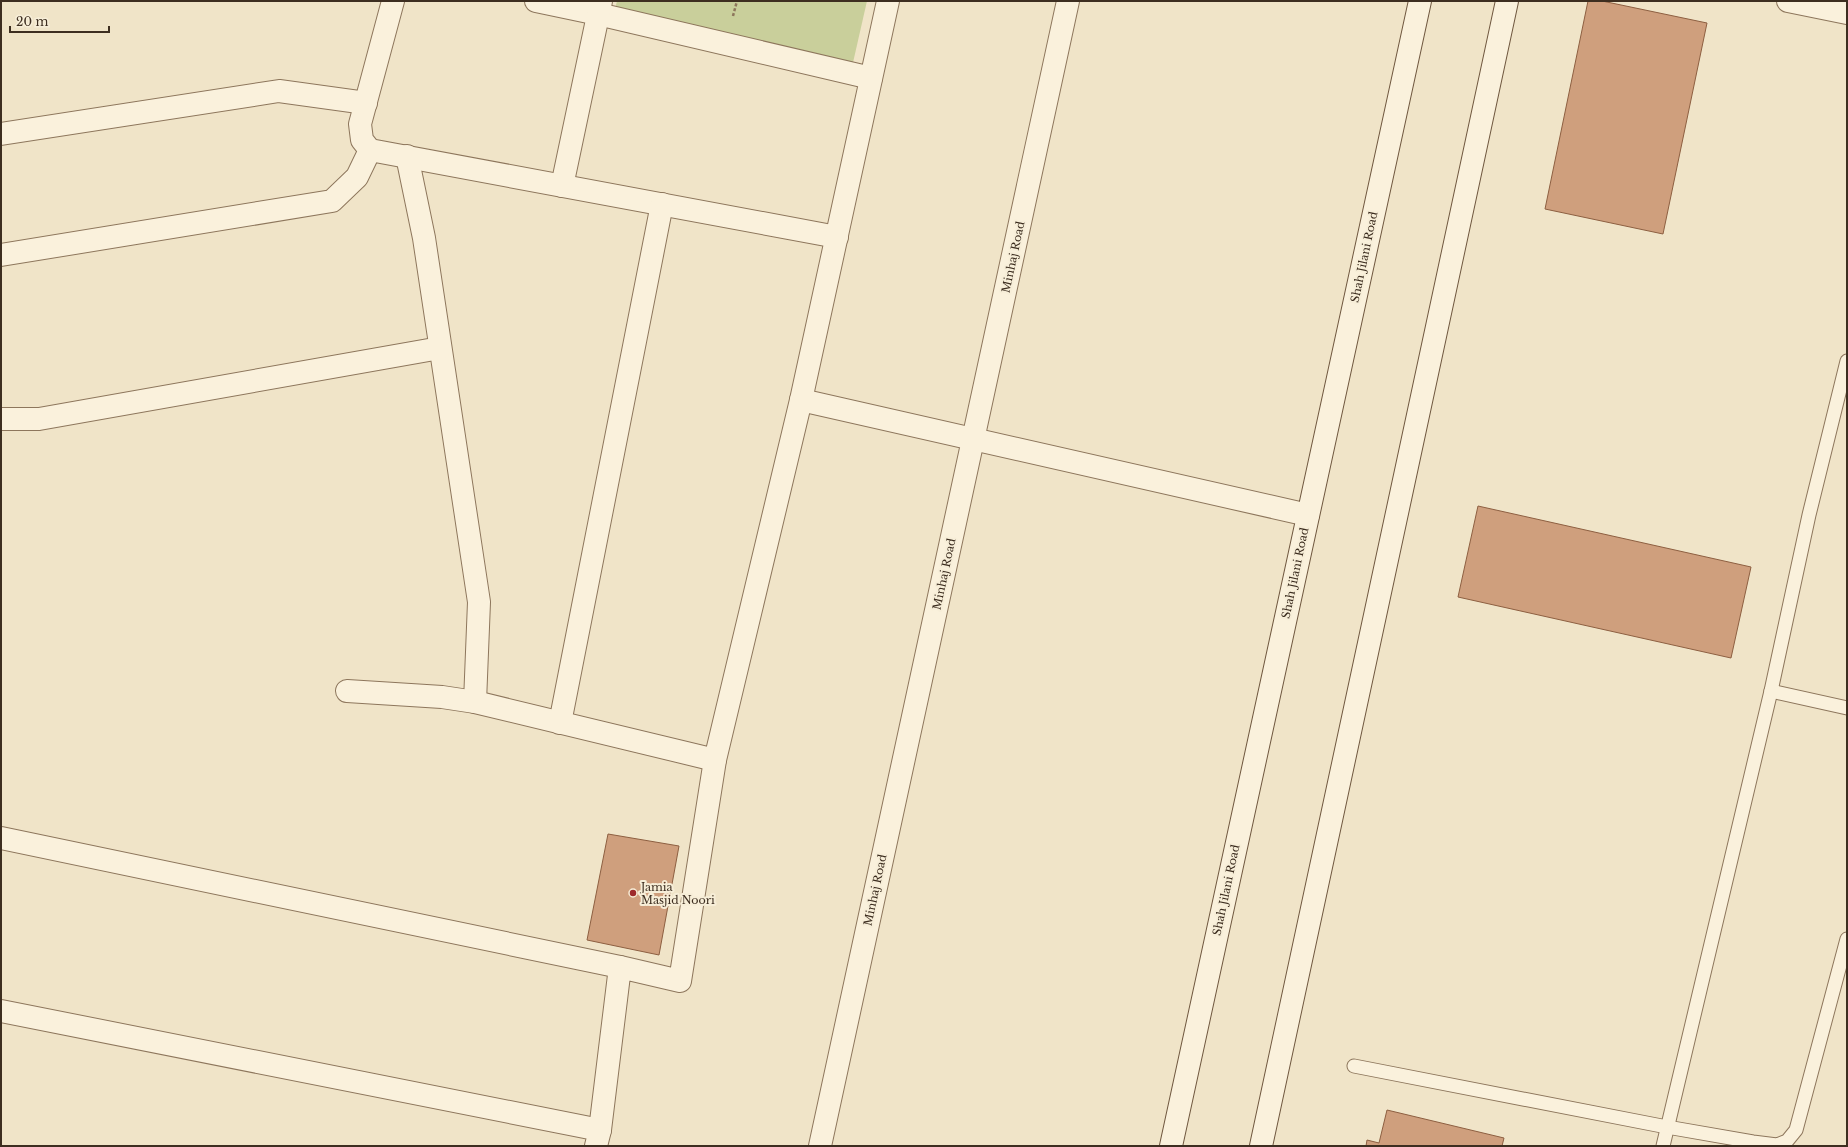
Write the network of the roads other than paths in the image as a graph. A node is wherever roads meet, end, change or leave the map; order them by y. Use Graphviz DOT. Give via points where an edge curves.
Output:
graph roads {
  1 [pos="393,1"];
  2 [pos="536,1"];
  3 [pos="888,1"];
  4 [pos="1068,1"];
  5 [pos="1420,1"];
  6 [pos="1507,1"];
  7 [pos="1788,1"];
  8 [pos="599,7"];
  9 [pos="1847,13"];
  10 [pos="871,78"];
  11 [pos="366,103"];
  12 [pos="1,134"];
  13 [pos="370,150"];
  14 [pos="407,156"];
  15 [pos="562,186"];
  16 [pos="662,204"];
  17 [pos="837,237"];
  18 [pos="1,255"];
  19 [pos="440,348"];
  20 [pos="1847,361"];
  21 [pos="801,400"];
  22 [pos="1,419"];
  23 [pos="973,439"];
  24 [pos="1308,515"];
  25 [pos="1771,690"];
  26 [pos="347,691"];
  27 [pos="475,702"];
  28 [pos="1847,708"];
  29 [pos="560,723"];
  30 [pos="715,760"];
  31 [pos="1,838"];
  32 [pos="1847,939"];
  33 [pos="620,968"];
  34 [pos="1,1011"];
  35 [pos="1354,1066"];
  36 [pos="1667,1127"];
  37 [pos="598,1138"];
  38 [pos="820,1146"];
  39 [pos="1171,1146"];
  40 [pos="1261,1146"];
  41 [pos="1663,1146"];
  1 -- 11 [label="street"];
  2 -- 8 [label="street"];
  3 -- 10 [label="street"];
  4 -- 23 [label="street, Minhaj Road"];
  5 -- 24 [label="street, Shah Jilani Road"];
  6 -- 40 [label="street"];
  7 -- 9 [label="street"];
  8 -- 10 [label="street"];
  8 -- 15 [label="street"];
  10 -- 17 [label="street"];
  11 -- 12 [label="street" via="279,91"];
  11 -- 13 [label="street" via="360,124 362,140"];
  13 -- 14 [label="street"];
  13 -- 18 [label="street" via="357,177 332,201"];
  14 -- 15 [label="street"];
  14 -- 19 [label="street" via="424,238"];
  15 -- 16 [label="street"];
  16 -- 17 [label="street"];
  16 -- 29 [label="street"];
  17 -- 21 [label="street"];
  19 -- 22 [label="street" via="39,419"];
  19 -- 27 [label="street" via="479,602"];
  20 -- 25 [label="lane" via="1809,514"];
  21 -- 23 [label="street"];
  21 -- 30 [label="street"];
  23 -- 24 [label="street"];
  23 -- 38 [label="street, Minhaj Road"];
  24 -- 39 [label="street, Shah Jilani Road"];
  25 -- 28 [label="lane"];
  25 -- 36 [label="lane"];
  26 -- 27 [label="street" via="442,697"];
  27 -- 29 [label="street"];
  29 -- 30 [label="street"];
  30 -- 33 [label="street" via="680,981"];
  31 -- 33 [label="street"];
  32 -- 36 [label="lane" via="1796,1130 1787,1141 1777,1145"];
  33 -- 37 [label="street"];
  34 -- 37 [label="street"];
  35 -- 36 [label="lane"];
  36 -- 41 [label="lane"];
}
